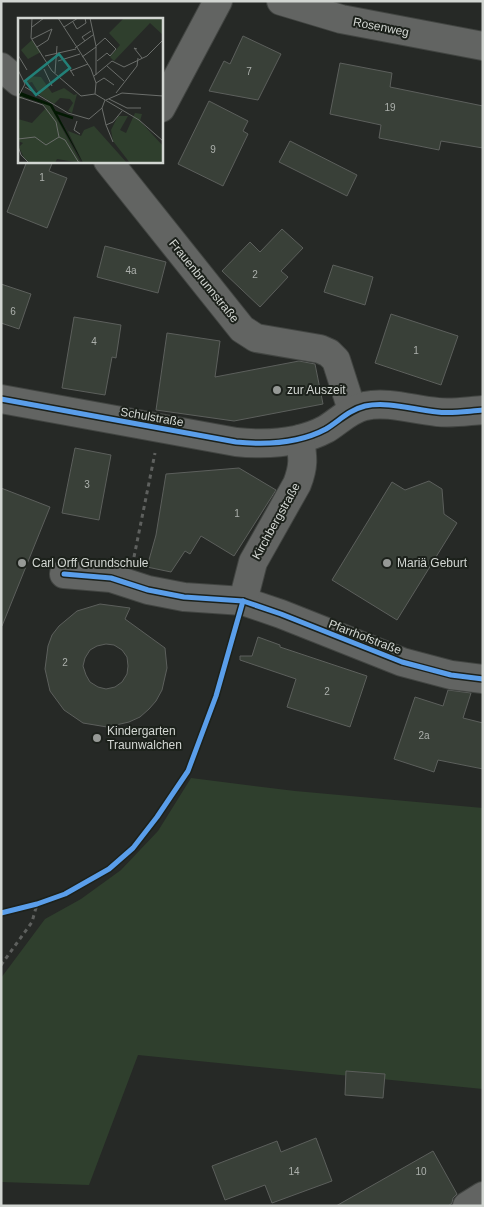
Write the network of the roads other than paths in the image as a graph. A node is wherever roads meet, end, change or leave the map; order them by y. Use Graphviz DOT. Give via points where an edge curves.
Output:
graph roads {
  1 [pos="218,1"];
  2 [pos="281,1"];
  3 [pos="483,46"];
  4 [pos="1,68"];
  5 [pos="18,81"];
  6 [pos="162,106"];
  7 [pos="109,162"];
  8 [pos="1,399"];
  9 [pos="352,410"];
  10 [pos="483,410"];
  11 [pos="300,439"];
  12 [pos="64,574"];
  13 [pos="244,601"];
  14 [pos="483,679"];
  15 [pos="483,1196"];
  16 [pos="467,1206"];
  1 -- 6 [label="street"];
  2 -- 3 [label="street, Rosenweg" via="341,20"];
  4 -- 5 [label="street"];
  7 -- 9 [label="street, Frauenbrunnstraße" via="242,329 256,338 320,349 336,360"];
  8 -- 11 [label="street, Schulstraße" via="236,442 274,444"];
  9 -- 10 [label="street" via="382,404 439,412"];
  9 -- 11 [label="street, Schulstraße" via="328,428"];
  11 -- 13 [label="street, Kirchbergstraße" via="304,461 302,472 253,562"];
  12 -- 13 [label="street" via="111,578 184,597"];
  13 -- 14 [label="street, Pfarrhofstraße" via="402,662 451,675"];
  15 -- 16 [label="street"];
}
